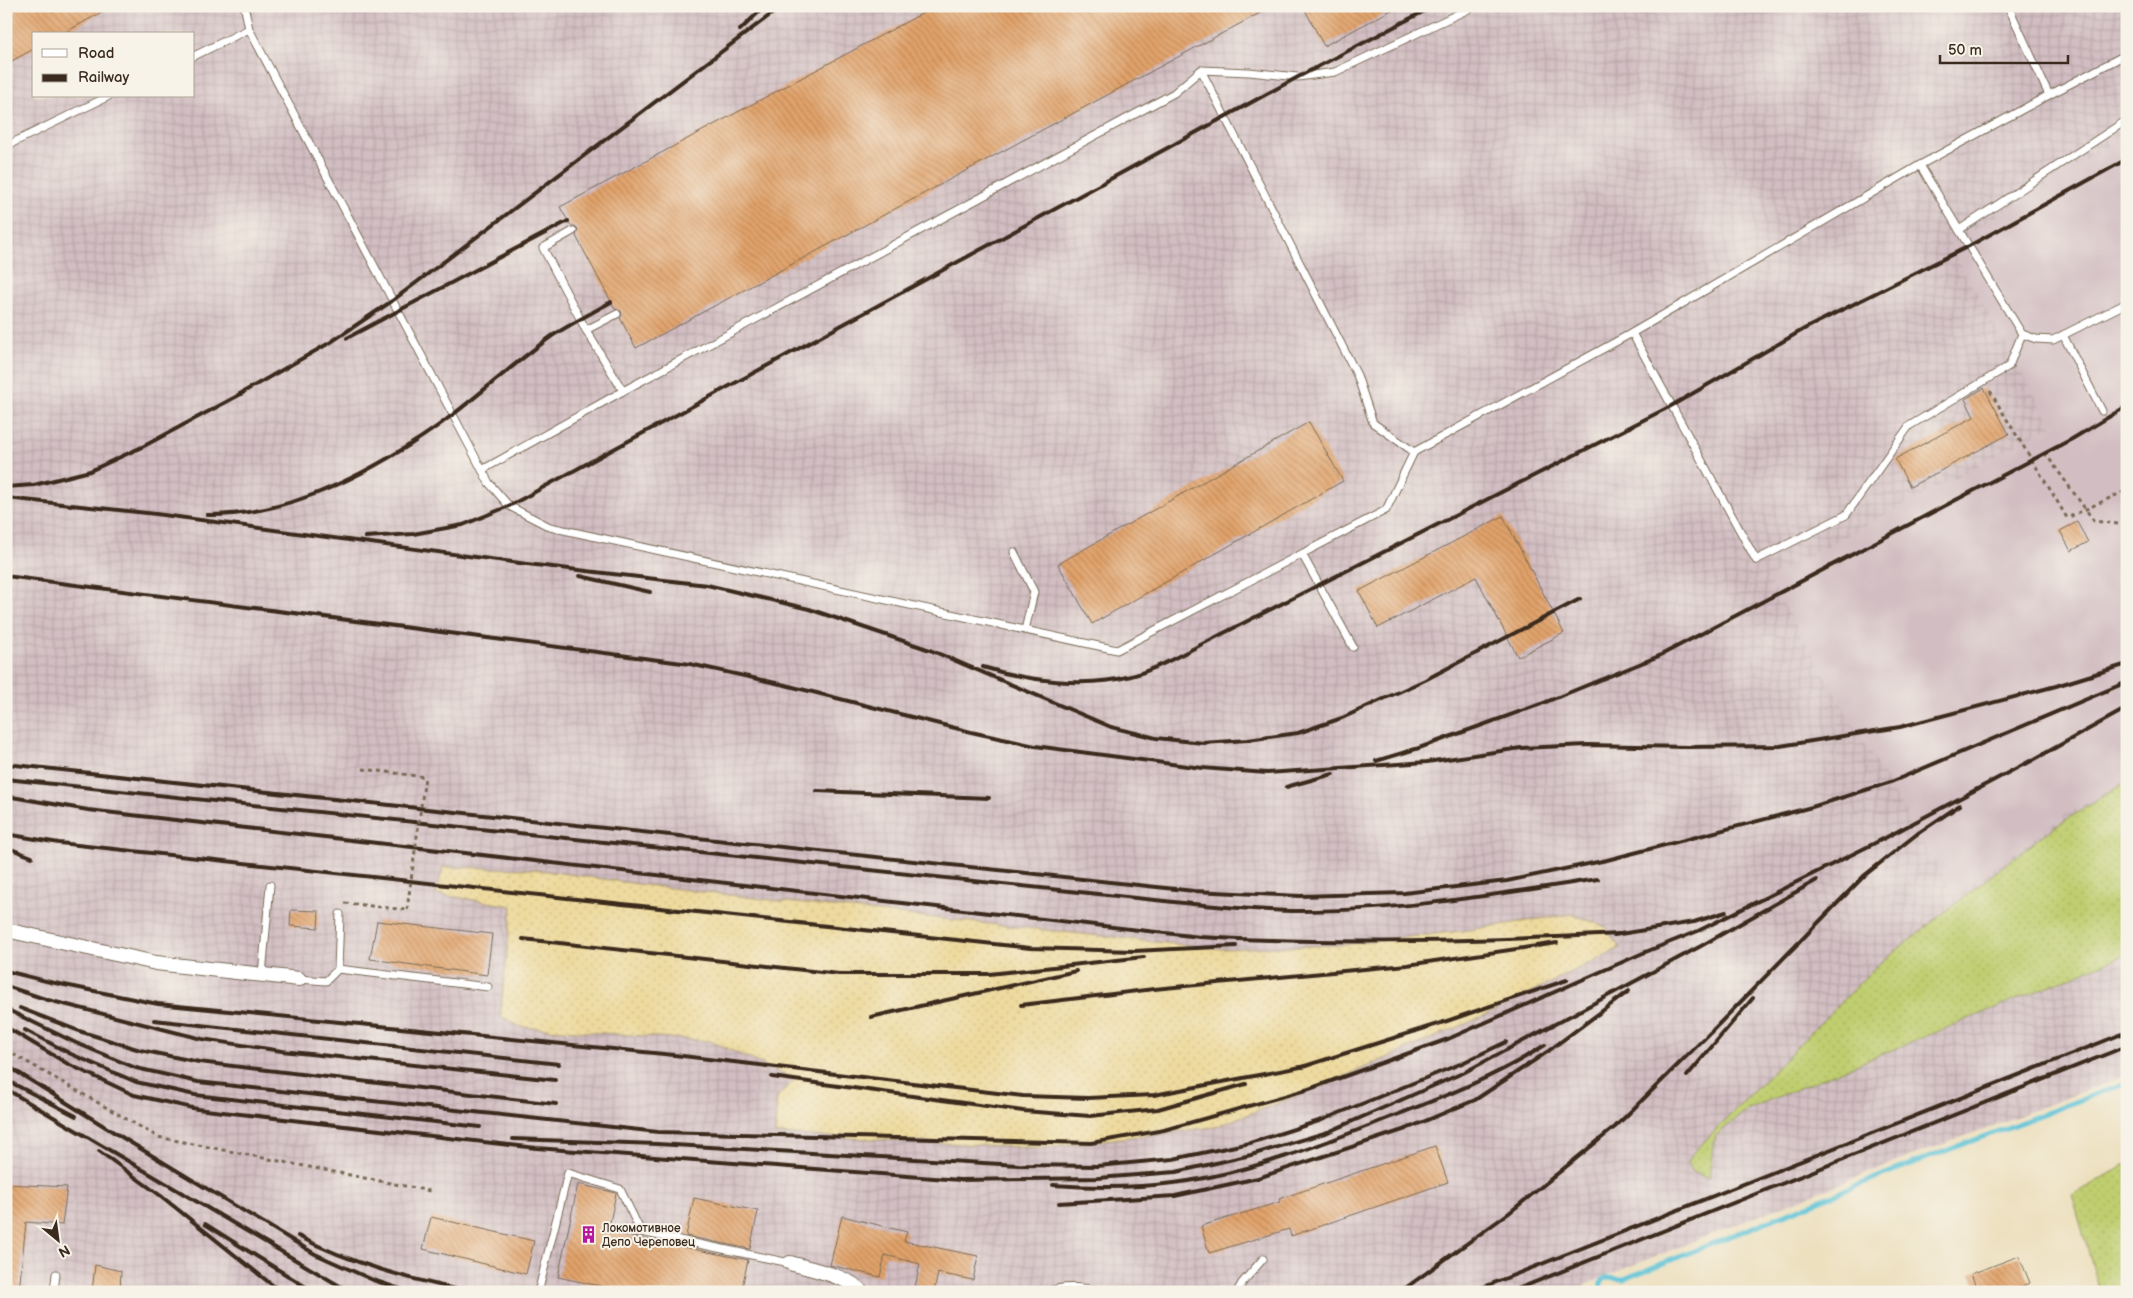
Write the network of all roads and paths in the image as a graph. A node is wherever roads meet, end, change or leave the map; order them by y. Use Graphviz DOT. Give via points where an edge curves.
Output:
graph roads {
  1 [pos="246,6"];
  2 [pos="1475,6"];
  3 [pos="2008,6"];
  4 [pos="249,29"];
  5 [pos="2127,54"];
  6 [pos="195,56"];
  7 [pos="1201,70"];
  8 [pos="2050,95"];
  9 [pos="105,98"];
  10 [pos="2127,120"];
  11 [pos="6,146"];
  12 [pos="1920,165"];
  13 [pos="1959,230"];
  14 [pos="573,231"];
  15 [pos="2127,303"];
  16 [pos="617,314"];
  17 [pos="586,330"];
  18 [pos="1632,333"];
  19 [pos="2022,334"];
  20 [pos="2063,335"];
  21 [pos="1984,381"];
  22 [pos="623,391"];
  23 [pos="2102,412"];
  24 [pos="1414,452"];
  25 [pos="2045,453"];
  26 [pos="482,470"];
  27 [pos="2127,490"];
  28 [pos="2085,509"];
  29 [pos="2127,525"];
  30 [pos="1014,552"];
  31 [pos="1302,554"];
  32 [pos="1025,630"];
  33 [pos="1353,648"];
  34 [pos="363,769"];
  35 [pos="270,885"];
  36 [pos="341,902"];
  37 [pos="340,914"];
  38 [pos="6,930"];
  39 [pos="338,969"];
  40 [pos="262,975"];
  41 [pos="299,980"];
  42 [pos="488,987"];
  43 [pos="6,1050"];
  44 [pos="430,1191"];
  45 [pos="1263,1259"];
  46 [pos="790,1264"];
  47 [pos="56,1274"];
  48 [pos="538,1289"];
  49 [pos="54,1292"];
  50 [pos="861,1292"];
  51 [pos="1048,1292"];
  52 [pos="1102,1292"];
  53 [pos="1238,1292"];
  1 -- 4 [label="lane"];
  2 -- 7 [label="lane" via="1335,72 1298,77"];
  3 -- 8 [label="lane"];
  4 -- 6 [label="lane"];
  4 -- 26 [label="lane"];
  5 -- 8 [label="lane"];
  7 -- 22 [label="lane" via="1174,93"];
  7 -- 24 [label="lane" via="1357,375 1373,423"];
  8 -- 12 [label="lane"];
  9 -- 11 [label="lane"];
  10 -- 13 [label="lane"];
  12 -- 13 [label="lane"];
  12 -- 18 [label="lane"];
  13 -- 19 [label="lane"];
  14 -- 17 [label="lane" via="542,248"];
  15 -- 20 [label="lane"];
  16 -- 17 [label="lane"];
  17 -- 22 [label="lane"];
  18 -- 21 [label="lane" via="1756,560 1846,515 1909,426"];
  18 -- 24 [label="lane"];
  19 -- 20 [label="lane" via="2053,340"];
  19 -- 21 [label="lane" via="2009,366"];
  20 -- 23 [label="lane"];
  21 -- 28 [label="path" via="2067,518"];
  22 -- 26 [label="lane"];
  24 -- 31 [label="lane" via="1386,510"];
  25 -- 28 [label="path"];
  26 -- 32 [label="lane" via="509,506 550,527"];
  27 -- 28 [label="path"];
  28 -- 29 [label="path" via="2094,522"];
  30 -- 32 [label="lane" via="1034,592"];
  31 -- 32 [label="lane" via="1117,650"];
  31 -- 33 [label="lane"];
  34 -- 36 [label="path, bridge" via="424,777 407,910"];
  35 -- 40 [label="lane"];
  37 -- 39 [label="lane"];
  38 -- 40 [label="street" via="156,963"];
  39 -- 41 [label="lane" via="326,981"];
  39 -- 42 [label="lane"];
  40 -- 41 [label="street"];
  43 -- 44 [label="path" via="158,1137"];
  45 -- 53 [label="lane"];
  46 -- 48 [label="lane" via="641,1232 620,1188 568,1173"];
  46 -- 50 [label="street" via="838,1277 858,1287"];
  47 -- 49 [label="lane"];
  51 -- 52 [label="lane" via="1056,1288"];
}
